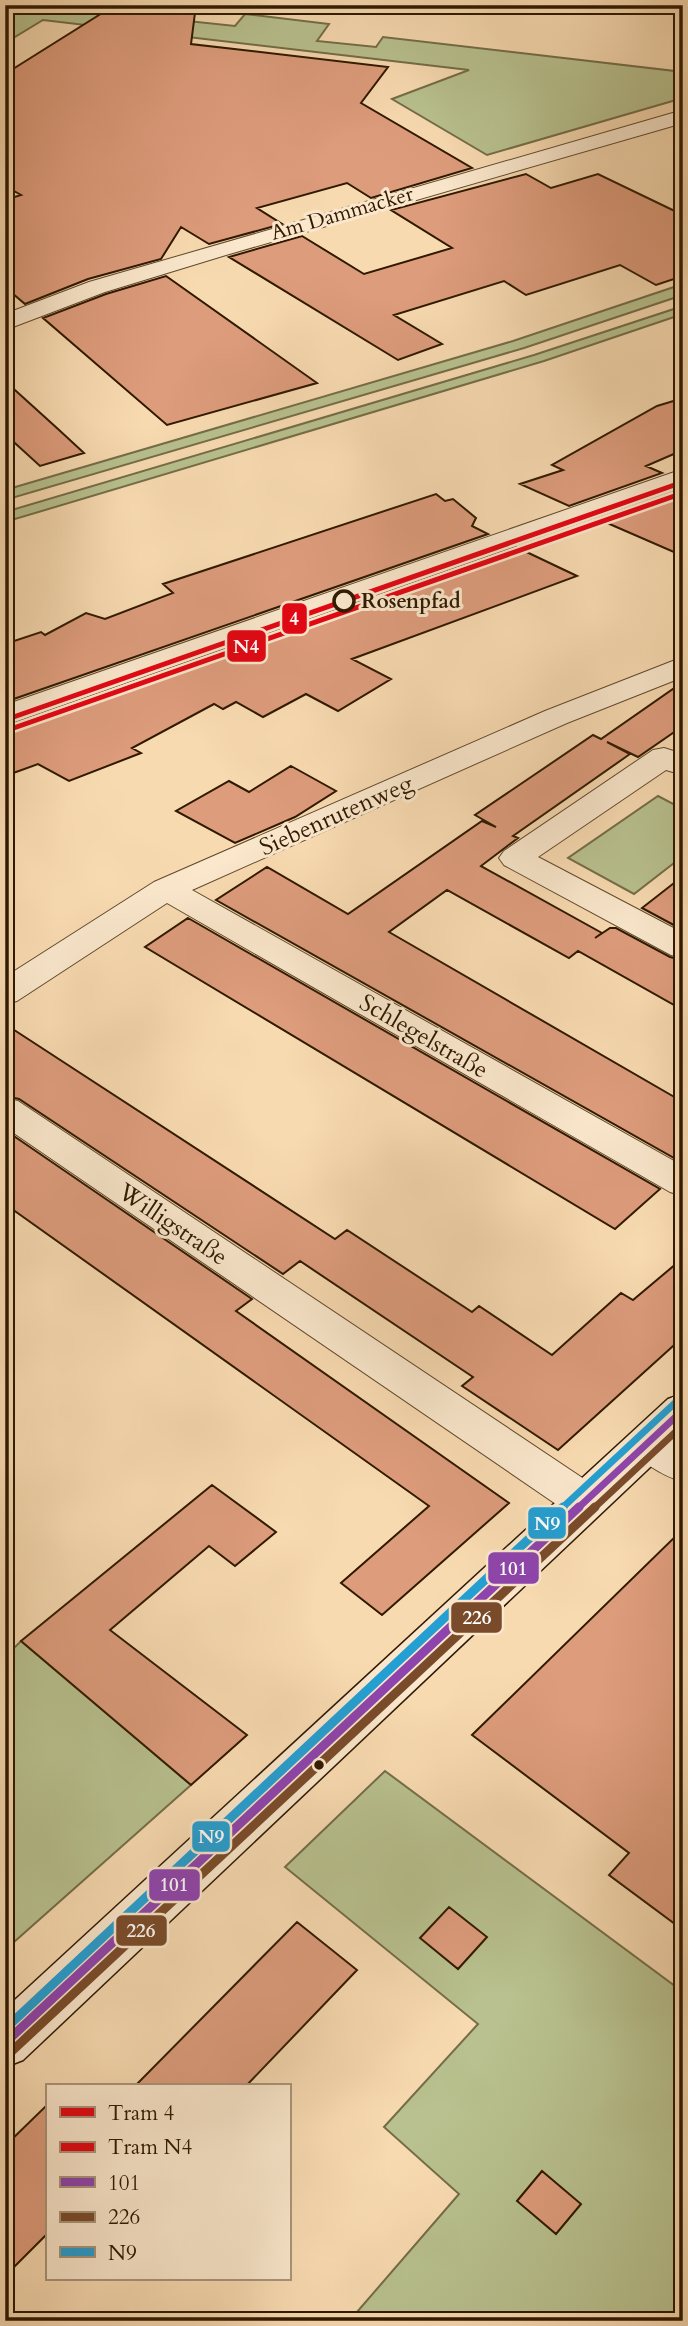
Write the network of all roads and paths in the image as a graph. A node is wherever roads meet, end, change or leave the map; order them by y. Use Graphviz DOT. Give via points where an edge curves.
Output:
graph roads {
  1 [pos="683,116"];
  2 [pos="5,323"];
  3 [pos="683,477"];
  4 [pos="683,666"];
  5 [pos="5,715"];
  6 [pos="683,766"];
  7 [pos="166,889"];
  8 [pos="683,947"];
  9 [pos="5,993"];
  10 [pos="5,1110"];
  11 [pos="677,1180"];
  12 [pos="683,1410"];
  13 [pos="665,1454"];
  14 [pos="584,1502"];
  15 [pos="5,2043"];
  1 -- 2 [label="street, Am Dammacker" via="218,250 97,287"];
  3 -- 5 [label="street"];
  4 -- 7 [label="street, Siebenrutenweg"];
  6 -- 8 [label="street" via="664,757 515,858"];
  7 -- 9 [label="street, Siebenrutenweg"];
  7 -- 11 [label="street, Schlegelstraße"];
  10 -- 14 [label="street, Willigstraße"];
  12 -- 13 [label="street"];
  13 -- 14 [label="street"];
  14 -- 15 [label="street"];
}
